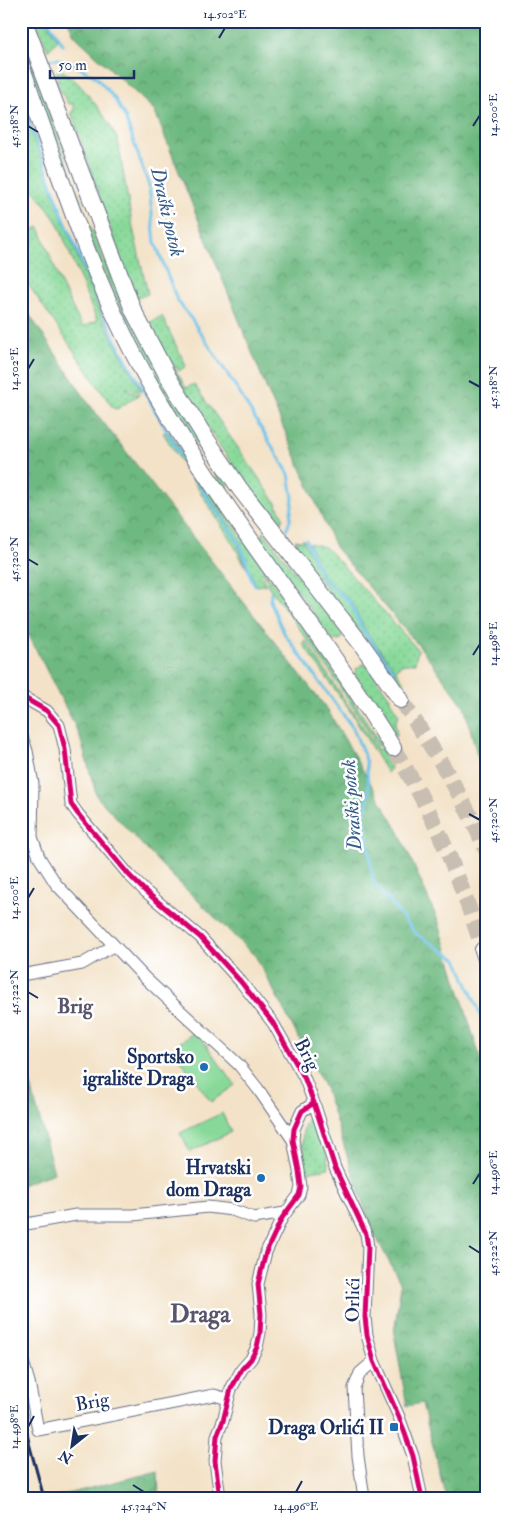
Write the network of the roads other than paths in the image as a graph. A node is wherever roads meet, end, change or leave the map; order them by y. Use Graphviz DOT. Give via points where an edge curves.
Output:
graph roads {
  1 [pos="27,28"];
  2 [pos="21,65"];
  3 [pos="21,696"];
  4 [pos="401,700"];
  5 [pos="21,734"];
  6 [pos="393,748"];
  7 [pos="28,761"];
  8 [pos="21,771"];
  9 [pos="113,946"];
  10 [pos="21,975"];
  11 [pos="314,1103"];
  12 [pos="292,1140"];
  13 [pos="285,1213"];
  14 [pos="21,1225"];
  15 [pos="21,1355"];
  16 [pos="374,1361"];
  17 [pos="228,1399"];
  18 [pos="220,1498"];
  19 [pos="364,1498"];
  20 [pos="422,1498"];
  1 -- 4 [label="highway" via="133,310 168,377 240,489"];
  2 -- 6 [label="highway" via="82,235 142,368 191,452"];
  3 -- 11 [label="street, Brig" via="47,711 58,725 65,749 70,804 129,875 200,937 242,982 273,1023 304,1077"];
  5 -- 7 [label="street"];
  7 -- 8 [label="street"];
  7 -- 9 [label="street" via="33,791 32,837 39,857 56,884"];
  9 -- 10 [label="street" via="82,964"];
  9 -- 12 [label="street" via="239,1065"];
  11 -- 12 [label="street" via="297,1118"];
  11 -- 16 [label="street, Orlići" via="335,1168 366,1234 365,1317"];
  12 -- 13 [label="street" via="301,1187 296,1202"];
  13 -- 14 [label="street" via="254,1218 232,1210 208,1207 133,1215 76,1215"];
  13 -- 17 [label="street" via="266,1252 259,1276 261,1314 257,1346 252,1359 242,1368"];
  15 -- 17 [label="street, Brig" via="38,1430 214,1396"];
  16 -- 19 [label="street" via="360,1373 354,1388"];
  16 -- 20 [label="street, Orlići" via="411,1451"];
  17 -- 18 [label="street" via="215,1450"];
}
